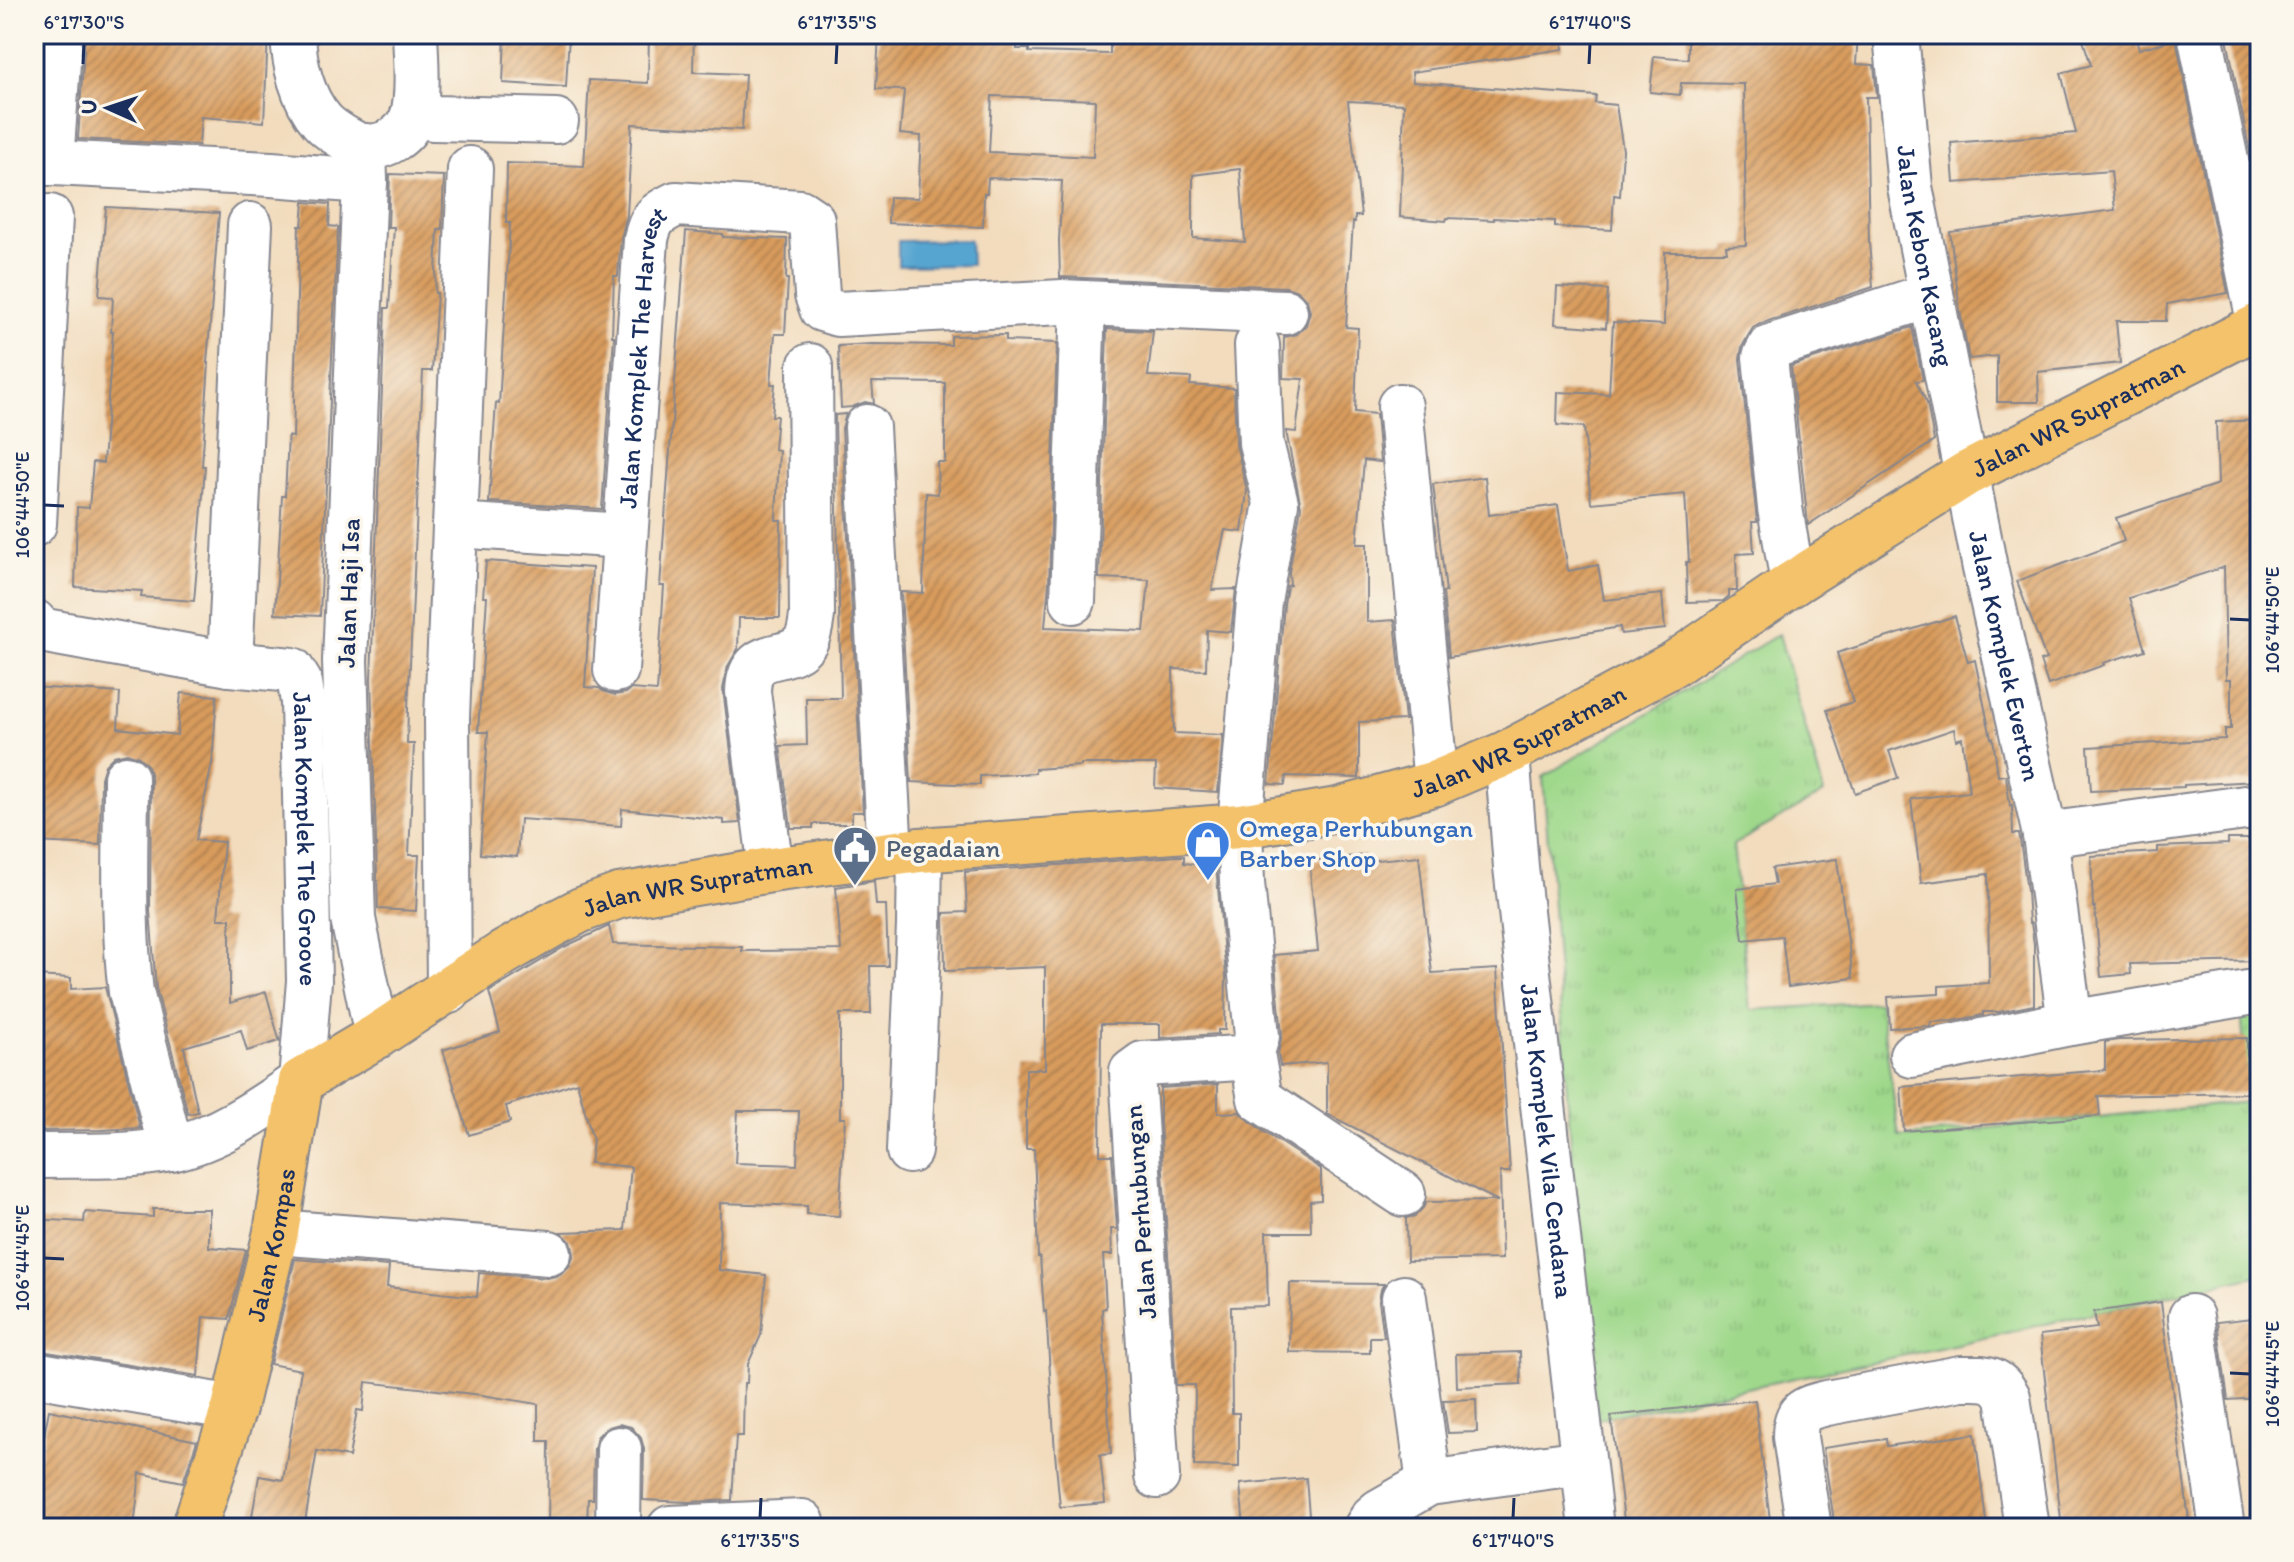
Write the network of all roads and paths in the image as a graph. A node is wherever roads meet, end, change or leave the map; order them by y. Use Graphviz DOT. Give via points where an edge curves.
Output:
graph roads {
  1 [pos="60,34"];
  2 [pos="293,34"];
  3 [pos="415,34"];
  4 [pos="1896,34"];
  5 [pos="2200,34"];
  6 [pos="413,115"];
  7 [pos="556,121"];
  8 [pos="42,163"];
  9 [pos="364,164"];
  10 [pos="470,169"];
  11 [pos="50,217"];
  12 [pos="250,225"];
  13 [pos="1931,295"];
  14 [pos="1083,303"];
  15 [pos="2260,326"];
  16 [pos="810,366"];
  17 [pos="1400,406"];
  18 [pos="867,427"];
  19 [pos="36,443"];
  20 [pos="1966,474"];
  21 [pos="34,524"];
  22 [pos="455,525"];
  23 [pos="625,536"];
  24 [pos="1793,583"];
  25 [pos="1073,601"];
  26 [pos="34,622"];
  27 [pos="230,664"];
  28 [pos="616,670"];
  29 [pos="1507,753"];
  30 [pos="126,778"];
  31 [pos="1436,783"];
  32 [pos="2260,806"];
  33 [pos="1240,826"];
  34 [pos="2045,835"];
  35 [pos="905,852"];
  36 [pos="771,870"];
  37 [pos="449,991"];
  38 [pos="2260,991"];
  39 [pos="2070,1023"];
  40 [pos="377,1036"];
  41 [pos="1252,1053"];
  42 [pos="1912,1055"];
  43 [pos="301,1081"];
  44 [pos="171,1149"];
  45 [pos="909,1151"];
  46 [pos="34,1156"];
  47 [pos="1403,1194"];
  48 [pos="276,1232"];
  49 [pos="549,1253"];
  50 [pos="1404,1298"];
  51 [pos="2191,1317"];
  52 [pos="34,1374"];
  53 [pos="234,1408"];
  54 [pos="619,1449"];
  55 [pos="1583,1462"];
  56 [pos="1157,1476"];
  57 [pos="1429,1483"];
  58 [pos="802,1522"];
  59 [pos="194,1528"];
  60 [pos="618,1528"];
  61 [pos="670,1528"];
  62 [pos="1366,1528"];
  63 [pos="1591,1528"];
  64 [pos="1809,1528"];
  65 [pos="2027,1528"];
  66 [pos="2222,1528"];
  1 -- 8 [label="street"];
  2 -- 9 [label="street" via="299,76 310,102"];
  3 -- 6 [label="street"];
  4 -- 13 [label="street, Jalan Kebon Kacang" via="1910,187"];
  5 -- 15 [label="street"];
  6 -- 7 [label="street"];
  6 -- 9 [label="street" via="401,136"];
  8 -- 9 [label="street" via="271,174"];
  9 -- 40 [label="street, Jalan Haji Isa" via="345,661 353,919"];
  10 -- 22 [label="street"];
  11 -- 19 [label="street"];
  12 -- 27 [label="street"];
  13 -- 20 [label="street, Jalan Kebon Kacang"];
  13 -- 24 [label="street" via="1767,351 1780,508"];
  14 -- 23 [label="street, Jalan Komplek The Harvest" via="838,314 822,309 812,220 800,212 676,204 661,211 649,224 646,240"];
  14 -- 25 [label="street"];
  14 -- 33 [label="street, Jalan Komplek The Harvest" via="1271,328 1261,443 1276,503 1259,601"];
  15 -- 20 [label="main road, Jalan WR Supratman"];
  16 -- 36 [label="street" via="810,628 796,650 765,660 748,679"];
  17 -- 31 [label="street"];
  18 -- 35 [label="street"];
  19 -- 21 [label="street"];
  20 -- 24 [label="main road, Jalan WR Supratman"];
  20 -- 34 [label="street, Jalan Komplek Everton"];
  22 -- 23 [label="street, Jalan Komplek The Harvest"];
  22 -- 37 [label="street" via="447,717"];
  23 -- 28 [label="street, Jalan Komplek The Harvest"];
  24 -- 29 [label="main road, Jalan WR Supratman" via="1674,664"];
  26 -- 27 [label="street, Jalan Komplek The Groove" via="41,630"];
  27 -- 43 [label="street, Jalan Komplek The Groove" via="292,670 300,683 309,981"];
  29 -- 31 [label="main road, Jalan WR Supratman"];
  29 -- 55 [label="street, Jalan Komplek Vila Cendana"];
  30 -- 44 [label="street" via="125,933 131,992"];
  31 -- 33 [label="main road, Jalan WR Supratman" via="1338,810"];
  32 -- 34 [label="street"];
  33 -- 35 [label="main road, Jalan WR Supratman"];
  33 -- 41 [label="street" via="1257,1036"];
  34 -- 39 [label="street, Jalan Komplek Everton"];
  35 -- 36 [label="main road, Jalan WR Supratman"];
  35 -- 45 [label="street" via="919,925"];
  36 -- 37 [label="main road, Jalan WR Supratman" via="619,896 581,910"];
  37 -- 40 [label="main road, Jalan WR Supratman"];
  38 -- 39 [label="street"];
  39 -- 42 [label="street"];
  40 -- 43 [label="main road, Jalan WR Supratman"];
  41 -- 47 [label="street" via="1260,1099"];
  41 -- 56 [label="street, Jalan Perhubungan" via="1143,1064 1132,1072"];
  43 -- 44 [label="street, Jalan WR Supratman" via="210,1136"];
  43 -- 48 [label="main road, Jalan Kompas"];
  44 -- 46 [label="street, Jalan WR Supratman"];
  48 -- 49 [label="street"];
  48 -- 53 [label="main road, Jalan Kompas"];
  50 -- 57 [label="street"];
  51 -- 66 [label="street"];
  52 -- 53 [label="street"];
  53 -- 59 [label="main road, Jalan Kompas"];
  54 -- 60 [label="street"];
  55 -- 57 [label="street"];
  55 -- 63 [label="street, Jalan Komplek Vila Cendana"];
  57 -- 62 [label="street" via="1380,1511"];
  58 -- 61 [label="street"];
  64 -- 65 [label="street" via="1795,1437 1805,1408 1961,1378 1987,1378 2002,1386 2008,1397"];
}
